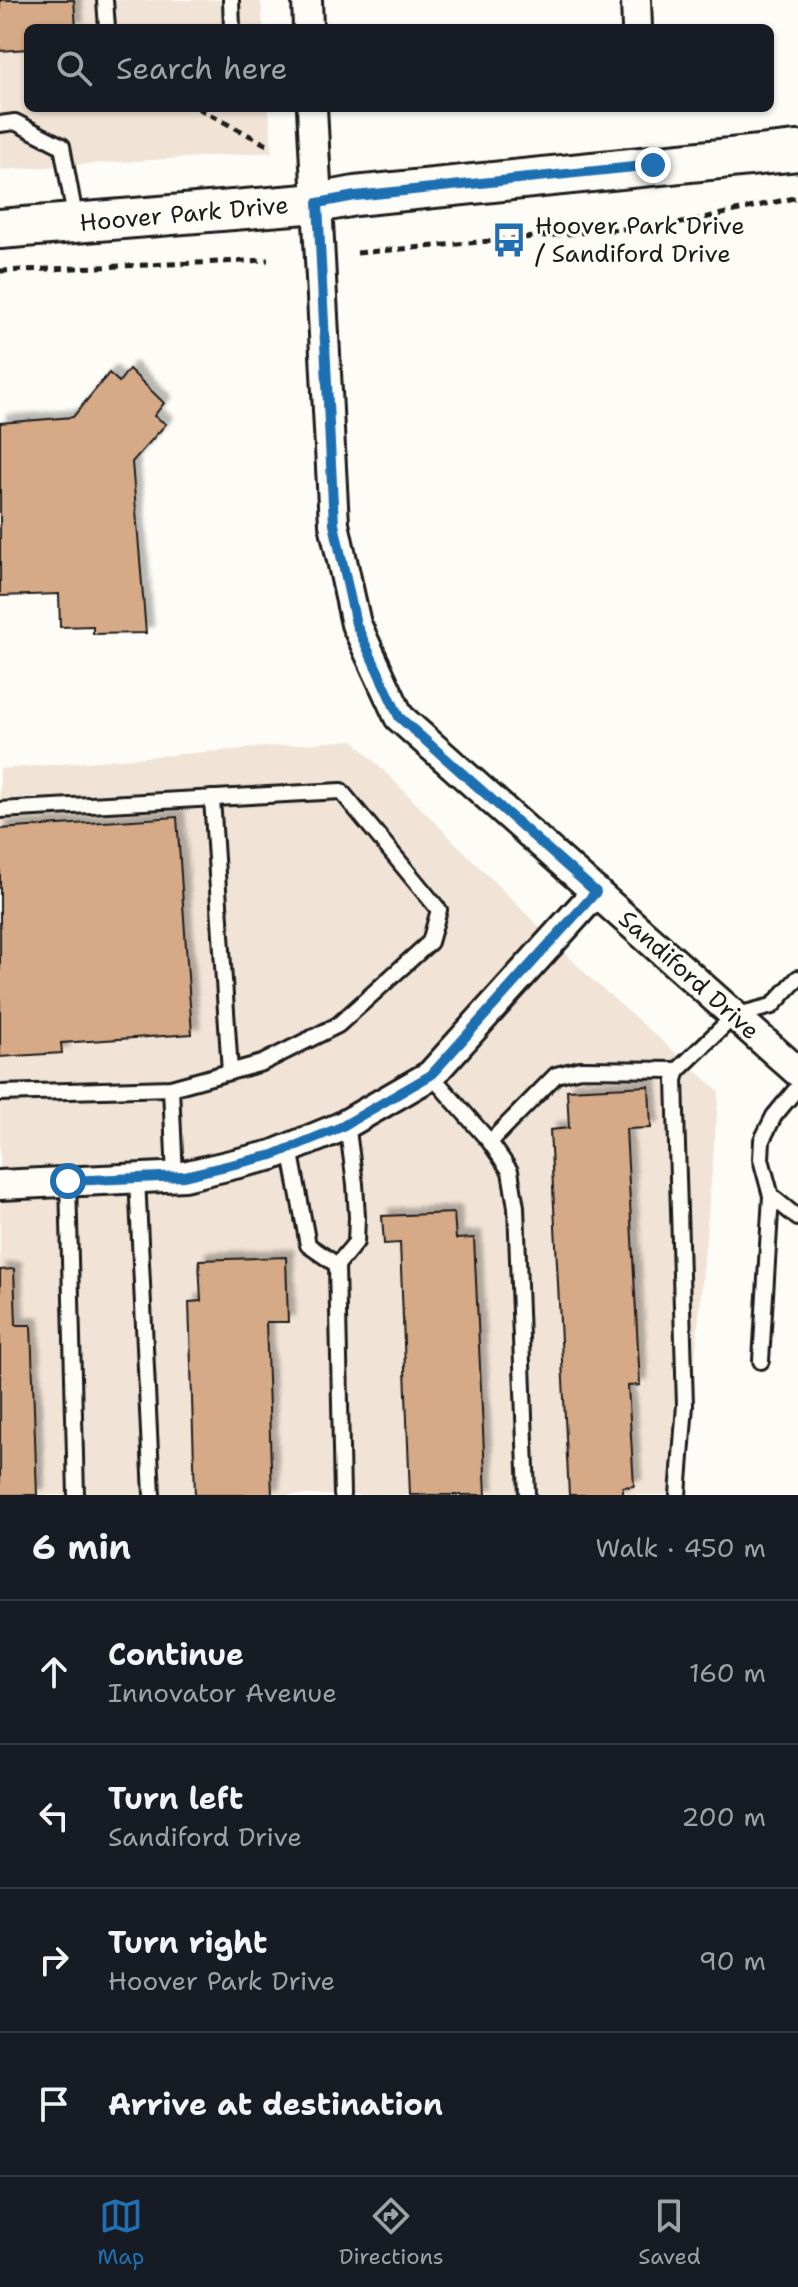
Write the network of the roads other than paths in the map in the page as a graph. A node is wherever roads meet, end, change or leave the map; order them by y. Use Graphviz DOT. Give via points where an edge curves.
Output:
graph roads {
  1 [pos="105,0"];
  2 [pos="231,0"];
  3 [pos="307,0"];
  4 [pos="636,0"];
  5 [pos="107,24"];
  6 [pos="232,24"];
  7 [pos="308,24"];
  8 [pos="637,24"];
  9 [pos="312,112"];
  10 [pos="0,124"];
  11 [pos="798,151"];
  12 [pos="318,203"];
  13 [pos="76,223"];
  14 [pos="0,229"];
  15 [pos="212,798"];
  16 [pos="0,810"];
  17 [pos="596,892"];
  18 [pos="798,978"];
  19 [pos="734,1016"];
  20 [pos="678,1070"];
  21 [pos="230,1072"];
  22 [pos="798,1072"];
  23 [pos="431,1075"];
  24 [pos="798,1087"];
  25 [pos="171,1088"];
  26 [pos="0,1093"];
  27 [pos="347,1123"];
  28 [pos="490,1142"];
  29 [pos="290,1148"];
  30 [pos="175,1177"];
  31 [pos="137,1178"];
  32 [pos="68,1181"];
  33 [pos="0,1185"];
  34 [pos="771,1196"];
  35 [pos="798,1218"];
  36 [pos="337,1265"];
  37 [pos="761,1361"];
  38 [pos="76,1495"];
  39 [pos="152,1495"];
  40 [pos="342,1495"];
  41 [pos="527,1495"];
  42 [pos="678,1495"];
  1 -- 5 [label="lane"];
  2 -- 6 [label="lane"];
  3 -- 7 [label="street"];
  4 -- 8 [label="street"];
  9 -- 12 [label="street, Sandiford Drive"];
  10 -- 13 [label="lane" via="15,122 62,146"];
  11 -- 12 [label="street, Hoover Park Drive"];
  12 -- 13 [label="street, Hoover Park Drive"];
  12 -- 17 [label="street, Sandiford Drive" via="334,524 356,624 399,717"];
  13 -- 14 [label="street, Hoover Park Drive"];
  15 -- 16 [label="lane"];
  15 -- 21 [label="lane"];
  15 -- 21 [label="lane" via="341,791 439,910 430,942 338,1025 262,1063"];
  17 -- 19 [label="street, Sandiford Drive"];
  17 -- 23 [label="street"];
  18 -- 19 [label="lane" via="772,1006"];
  19 -- 20 [label="lane"];
  19 -- 22 [label="street, Sandiford Drive"];
  20 -- 28 [label="lane" via="580,1069 556,1075"];
  20 -- 42 [label="lane" via="685,1405"];
  21 -- 25 [label="lane"];
  23 -- 27 [label="street"];
  23 -- 28 [label="lane"];
  24 -- 34 [label="lane" via="762,1140 761,1159"];
  25 -- 26 [label="lane"];
  25 -- 30 [label="lane"];
  27 -- 29 [label="street"];
  27 -- 36 [label="lane" via="356,1242"];
  28 -- 41 [label="lane" via="510,1171 516,1207"];
  29 -- 30 [label="street"];
  29 -- 36 [label="lane" via="308,1245"];
  30 -- 31 [label="street"];
  31 -- 32 [label="street"];
  31 -- 39 [label="lane"];
  32 -- 33 [label="street"];
  32 -- 38 [label="lane"];
  34 -- 35 [label="lane"];
  34 -- 37 [label="lane"];
  36 -- 40 [label="lane"];
}
